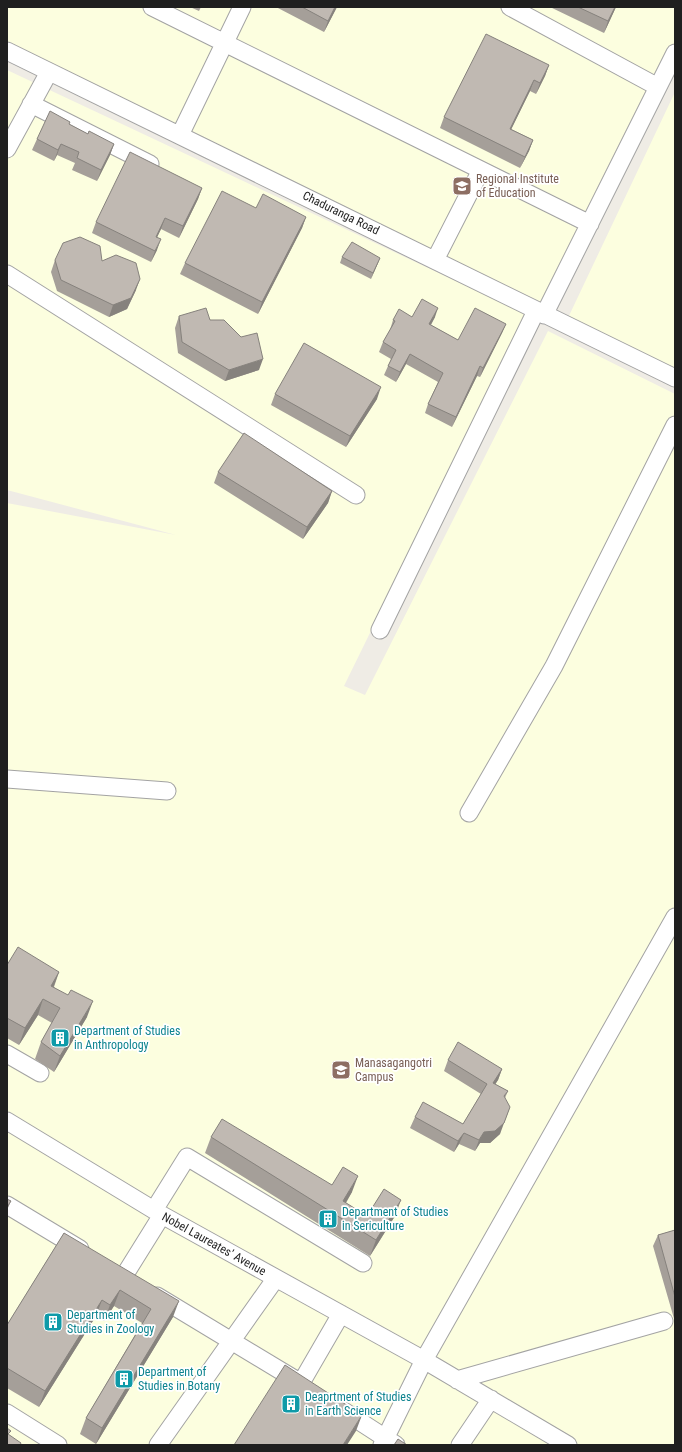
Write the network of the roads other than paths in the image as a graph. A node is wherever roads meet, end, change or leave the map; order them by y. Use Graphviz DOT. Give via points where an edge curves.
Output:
graph roads {
  1 [pos="152,7"];
  2 [pos="242,7"];
  3 [pos="510,7"];
  4 [pos="224,44"];
  5 [pos="7,51"];
  6 [pos="675,53"];
  7 [pos="49,72"];
  8 [pos="658,87"];
  9 [pos="31,104"];
  10 [pos="180,135"];
  11 [pos="7,149"];
  12 [pos="162,170"];
  13 [pos="481,170"];
  14 [pos="590,224"];
  15 [pos="435,260"];
  16 [pos="7,274"];
  17 [pos="540,313"];
  18 [pos="675,378"];
  19 [pos="675,425"];
  20 [pos="356,495"];
  21 [pos="380,630"];
  22 [pos="7,779"];
  23 [pos="167,791"];
  24 [pos="469,813"];
  25 [pos="675,917"];
  26 [pos="7,1054"];
  27 [pos="40,1073"];
  28 [pos="7,1121"];
  29 [pos="7,1205"];
  30 [pos="158,1212"];
  31 [pos="93,1257"];
  32 [pos="363,1263"];
  33 [pos="276,1278"];
  34 [pos="341,1314"];
  35 [pos="664,1322"];
  36 [pos="233,1342"];
  37 [pos="424,1360"];
  38 [pos="457,1380"];
  39 [pos="314,1391"];
  40 [pos="491,1399"];
  41 [pos="7,1413"];
  42 [pos="388,1443"];
  43 [pos="58,1445"];
  44 [pos="158,1445"];
  45 [pos="460,1445"];
  46 [pos="568,1445"];
  1 -- 4 [label="street"];
  2 -- 4 [label="street"];
  3 -- 8 [label="street"];
  4 -- 10 [label="street"];
  4 -- 13 [label="street"];
  5 -- 7 [label="street, Chaduranga Road"];
  6 -- 8 [label="street"];
  7 -- 9 [label="street"];
  7 -- 10 [label="street, Chaduranga Road"];
  8 -- 14 [label="street"];
  9 -- 11 [label="street"];
  9 -- 12 [label="street"];
  10 -- 15 [label="street, Chaduranga Road"];
  13 -- 14 [label="street"];
  13 -- 15 [label="street"];
  14 -- 17 [label="street"];
  15 -- 17 [label="street, Chaduranga Road"];
  16 -- 20 [label="street"];
  17 -- 18 [label="street, Chaduranga Road"];
  17 -- 21 [label="street"];
  19 -- 24 [label="street" via="554,666"];
  22 -- 23 [label="street"];
  25 -- 37 [label="street"];
  26 -- 27 [label="street"];
  28 -- 30 [label="street, Nobel Laureates' Avenue"];
  29 -- 31 [label="street"];
  30 -- 32 [label="street" via="187,1157"];
  30 -- 33 [label="street, Nobel Laureates' Avenue"];
  30 -- 36 [label="street" via="130,1279"];
  33 -- 34 [label="street, Nobel Laureates' Avenue"];
  33 -- 36 [label="street"];
  34 -- 37 [label="street, Nobel Laureates' Avenue"];
  34 -- 39 [label="street"];
  35 -- 38 [label="street"];
  36 -- 39 [label="street"];
  36 -- 44 [label="street"];
  37 -- 38 [label="street, Nobel Laureates' Avenue"];
  37 -- 42 [label="street"];
  38 -- 40 [label="street, Nobel Laureates' Avenue"];
  39 -- 42 [label="street"];
  40 -- 45 [label="street"];
  40 -- 46 [label="street, Nobel Laureates' Avenue"];
  41 -- 43 [label="street"];
}
